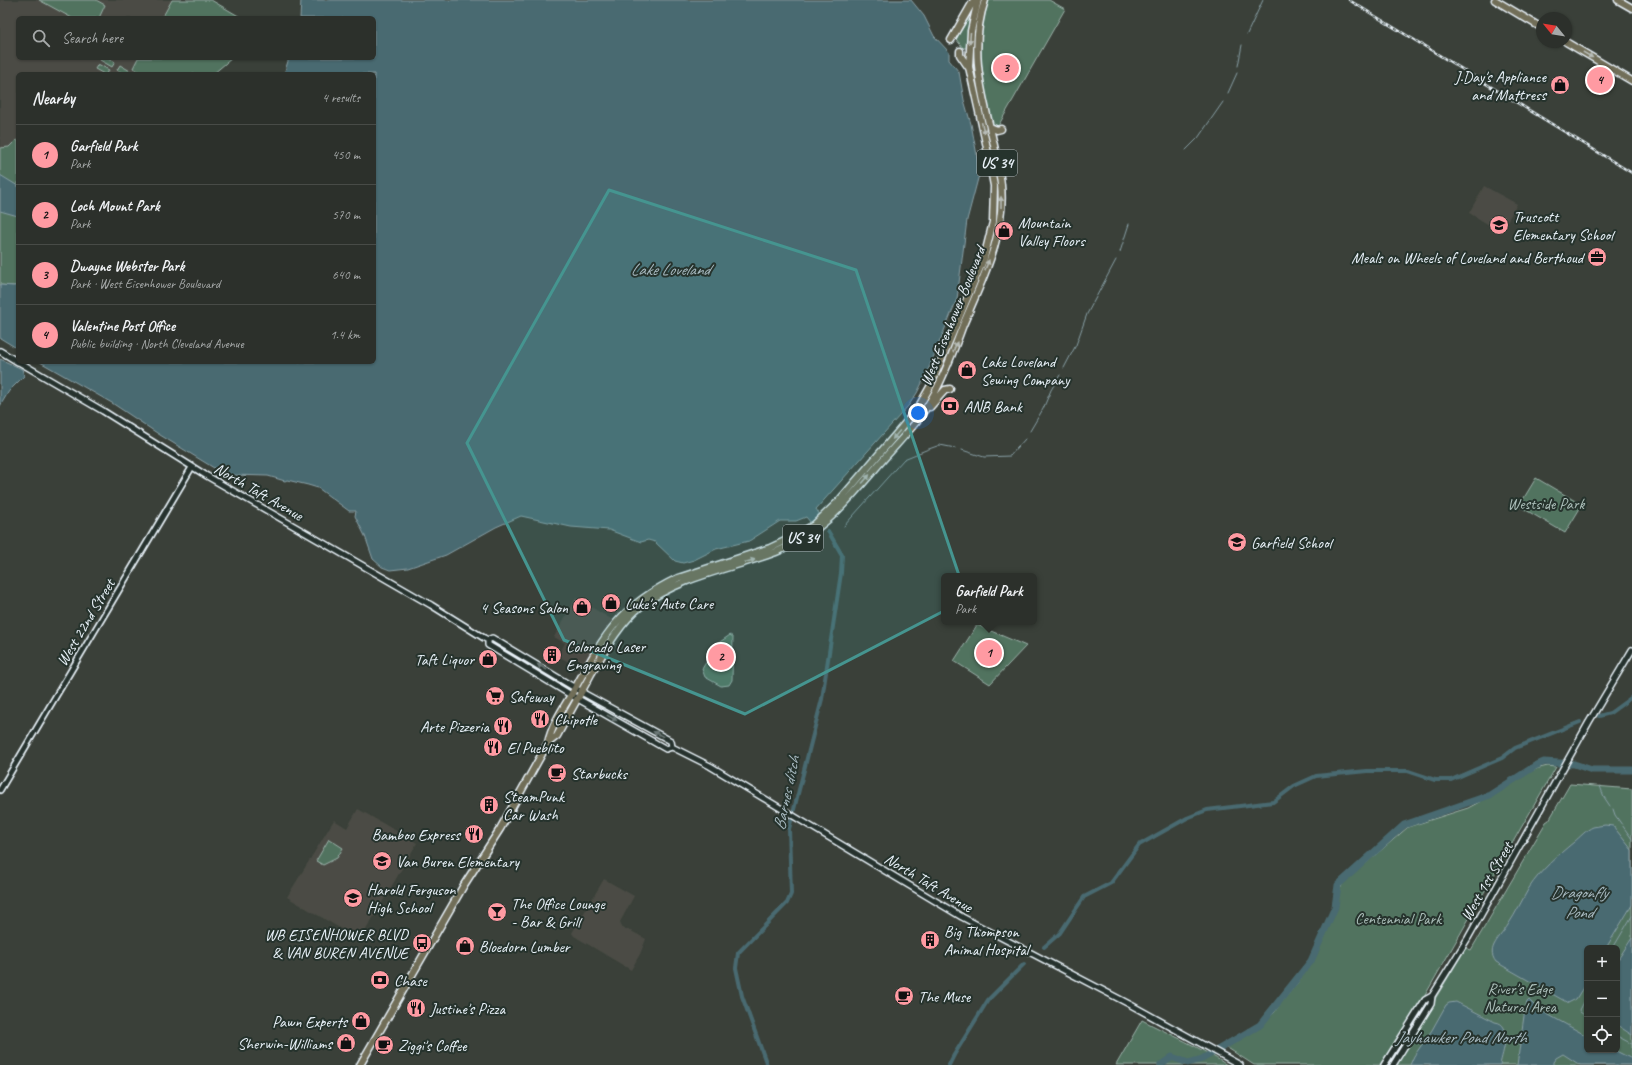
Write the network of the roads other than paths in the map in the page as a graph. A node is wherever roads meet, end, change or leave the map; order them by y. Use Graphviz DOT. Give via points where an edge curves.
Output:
graph roads {
  1 [pos="974,0"];
  2 [pos="978,0"];
  3 [pos="985,0"];
  4 [pos="1495,0"];
  5 [pos="1618,0"];
  6 [pos="1632,8"];
  7 [pos="1536,24"];
  8 [pos="951,40"];
  9 [pos="1572,45"];
  10 [pos="960,50"];
  11 [pos="970,68"];
  12 [pos="1632,80"];
  13 [pos="990,127"];
  14 [pos="1000,129"];
  15 [pos="992,230"];
  16 [pos="996,241"];
  17 [pos="0,351"];
  18 [pos="16,361"];
  19 [pos="21,364"];
  20 [pos="950,388"];
  21 [pos="925,410"];
  22 [pos="192,467"];
  23 [pos="488,640"];
  24 [pos="1632,650"];
  25 [pos="575,687"];
  26 [pos="582,691"];
  27 [pos="571,696"];
  28 [pos="578,699"];
  29 [pos="548,743"];
  30 [pos="672,747"];
  31 [pos="0,790"];
  32 [pos="1432,996"];
  33 [pos="360,1065"];
  34 [pos="1240,1065"];
  35 [pos="1384,1065"];
  36 [pos="1393,1065"];
  1 -- 8 [label="highway"];
  2 -- 11 [label="highway, West Eisenhower Boulevard / US 34, one-way" via="971,31"];
  3 -- 13 [label="highway, West Eisenhower Boulevard / US 34" via="978,28 977,58 980,86"];
  4 -- 7 [label="highway"];
  5 -- 6 [label="highway"];
  9 -- 12 [label="highway, one-way"];
  10 -- 11 [label="highway" via="960,55"];
  11 -- 15 [label="highway, West Eisenhower Boulevard / US 34, one-way" via="994,186"];
  13 -- 14 [label="highway"];
  16 -- 13 [label="highway, West Eisenhower Boulevard / US 34, one-way" via="1002,206"];
  15 -- 16 [label="highway"];
  15 -- 25 [label="highway, West Eisenhower Boulevard / US 34, one-way" via="984,258 930,387 908,420 838,502 814,525 789,539 770,548 678,578 644,597 612,627"];
  21 -- 16 [label="highway, West Eisenhower Boulevard / US 34, one-way" via="942,378"];
  17 -- 18 [label="main road, North Taft Avenue"];
  19 -- 22 [label="main road, North Taft Avenue"];
  20 -- 21 [label="highway" via="944,390 929,409"];
  26 -- 21 [label="highway, West Eisenhower Boulevard / US 34, one-way" via="611,641 641,606 686,582 779,551 819,528 840,509"];
  22 -- 23 [label="main road, North Taft Avenue"];
  22 -- 31 [label="street, West 22nd Street"];
  25 -- 23 [label="main road, North Taft Avenue, one-way" via="492,638"];
  23 -- 27 [label="main road, North Taft Avenue" via="488,645"];
  24 -- 32 [label="main road, West 1st Street" via="1468,938"];
  25 -- 26 [label="main road, North Taft Avenue"];
  25 -- 27 [label="highway, West Eisenhower Boulevard / US 34"];
  26 -- 28 [label="highway, West Eisenhower Boulevard / US 34"];
  30 -- 26 [label="main road, North Taft Avenue, one-way" via="671,741"];
  27 -- 28 [label="main road, North Taft Avenue"];
  27 -- 29 [label="highway, West Eisenhower Boulevard / US 34" via="550,732"];
  28 -- 29 [label="highway, West Eisenhower Boulevard / US 34" via="557,736"];
  28 -- 30 [label="main road, North Taft Avenue, one-way" via="666,748"];
  29 -- 33 [label="highway, West Eisenhower Boulevard / US 34"];
  30 -- 34 [label="main road, North Taft Avenue" via="710,766 962,917"];
  32 -- 35 [label="main road, West 1st Street" via="1425,1000"];
  32 -- 36 [label="main road, West 1st Street" via="1431,1004"];
}
